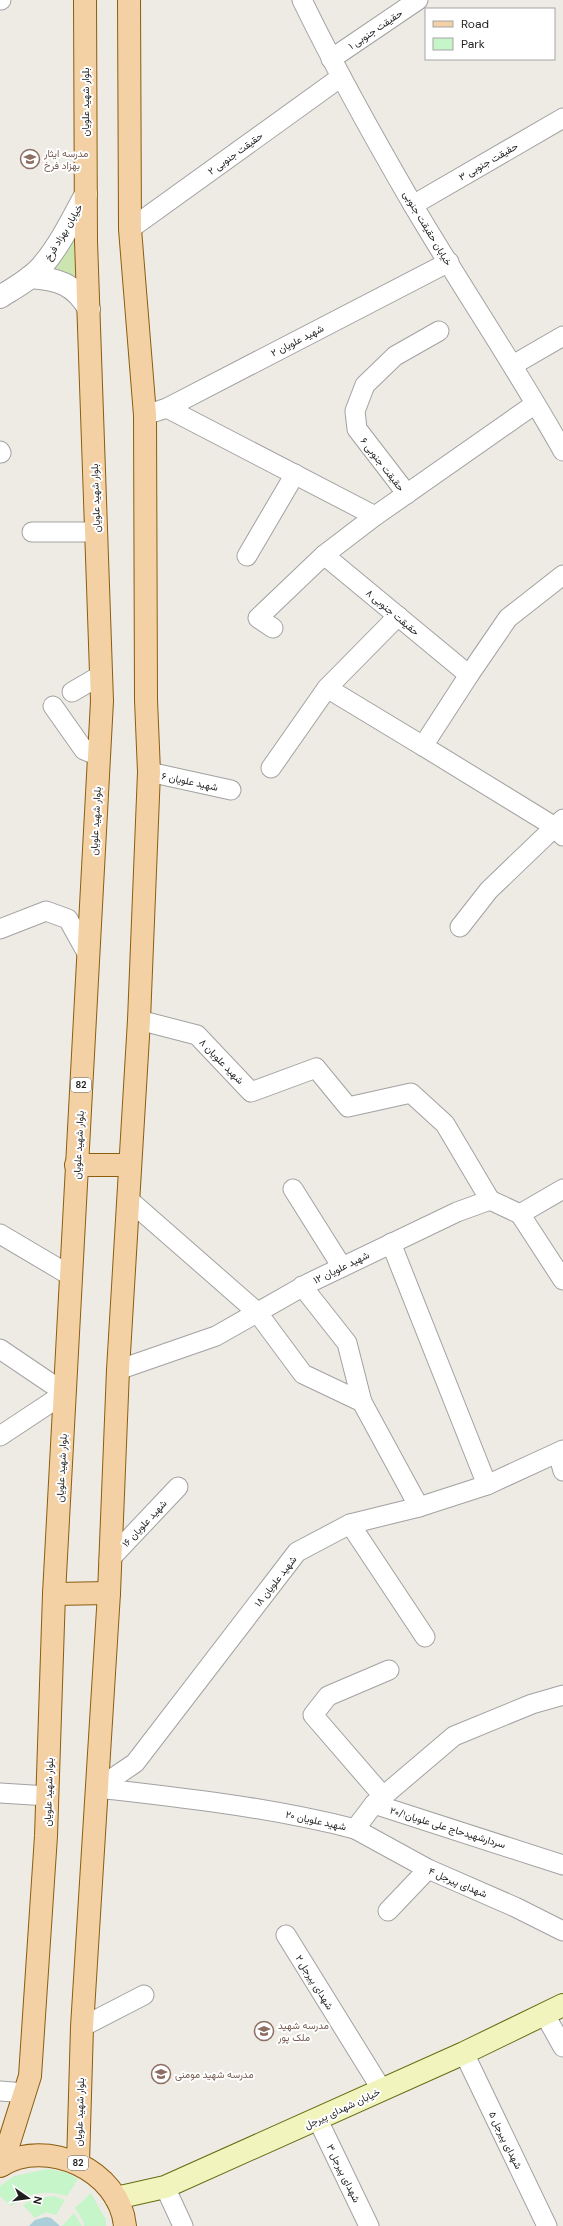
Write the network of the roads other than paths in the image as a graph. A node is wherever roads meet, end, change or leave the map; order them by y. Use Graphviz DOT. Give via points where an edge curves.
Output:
graph roads {
  1 [pos="85,0"];
  2 [pos="129,0"];
  3 [pos="302,0"];
  4 [pos="418,0"];
  5 [pos="331,59"];
  6 [pos="341,77"];
  7 [pos="563,118"];
  8 [pos="86,194"];
  9 [pos="413,205"];
  10 [pos="130,229"];
  11 [pos="449,262"];
  12 [pos="30,277"];
  13 [pos="0,297"];
  14 [pos="89,309"];
  15 [pos="439,331"];
  16 [pos="563,336"];
  17 [pos="513,365"];
  18 [pos="535,404"];
  19 [pos="167,408"];
  20 [pos="144,416"];
  21 [pos="561,444"];
  22 [pos="295,474"];
  23 [pos="407,494"];
  24 [pos="375,516"];
  25 [pos="32,532"];
  26 [pos="96,532"];
  27 [pos="324,555"];
  28 [pos="247,556"];
  29 [pos="563,576"];
  30 [pos="398,616"];
  31 [pos="274,628"];
  32 [pos="101,675"];
  33 [pos="469,675"];
  34 [pos="327,688"];
  35 [pos="72,692"];
  36 [pos="53,706"];
  37 [pos="423,746"];
  38 [pos="99,756"];
  39 [pos="271,768"];
  40 [pos="149,772"];
  41 [pos="231,790"];
  42 [pos="560,827"];
  43 [pos="460,927"];
  44 [pos="0,929"];
  45 [pos="88,955"];
  46 [pos="139,1020"];
  47 [pos="76,1165"];
  48 [pos="130,1165"];
  49 [pos="293,1189"];
  50 [pos="563,1189"];
  51 [pos="129,1200"];
  52 [pos="490,1200"];
  53 [pos="520,1214"];
  54 [pos="0,1234"];
  55 [pos="391,1243"];
  56 [pos="342,1267"];
  57 [pos="70,1276"];
  58 [pos="563,1280"];
  59 [pos="302,1286"];
  60 [pos="257,1312"];
  61 [pos="0,1349"];
  62 [pos="118,1370"];
  63 [pos="65,1393"];
  64 [pos="362,1402"];
  65 [pos="0,1436"];
  66 [pos="561,1458"];
  67 [pos="487,1485"];
  68 [pos="178,1487"];
  69 [pos="419,1507"];
  70 [pos="350,1524"];
  71 [pos="109,1560"];
  72 [pos="109,1593"];
  73 [pos="54,1594"];
  74 [pos="425,1637"];
  75 [pos="389,1670"];
  76 [pos="563,1695"];
  77 [pos="98,1788"];
  78 [pos="0,1793"];
  79 [pos="48,1796"];
  80 [pos="379,1800"];
  81 [pos="354,1829"];
  82 [pos="563,1865"];
  83 [pos="428,1869"];
  84 [pos="388,1911"];
  85 [pos="563,1931"];
  86 [pos="286,1935"];
  87 [pos="144,1995"];
  88 [pos="554,2010"];
  89 [pos="82,2027"];
  90 [pos="563,2047"];
  91 [pos="464,2053"];
  92 [pos="382,2090"];
  93 [pos="0,2091"];
  94 [pos="25,2093"];
  95 [pos="318,2120"];
  96 [pos="78,2163"];
  97 [pos="1,2166"];
  98 [pos="165,2187"];
  99 [pos="116,2198"];
  100 [pos="125,2226"];
  101 [pos="183,2226"];
  102 [pos="369,2226"];
  103 [pos="548,2226"];
  1 -- 8 [label="main road, بلوار شهید علویان / 82"];
  2 -- 10 [label="main road, بلوار شهید علویان / 82"];
  3 -- 5 [label="street, خیابان حقیقت جنوبی"];
  4 -- 5 [label="street, حقیقت جنوبی ۱"];
  5 -- 6 [label="street, خیابان حقیقت جنوبی"];
  6 -- 9 [label="street, خیابان حقیقت جنوبی"];
  6 -- 10 [label="street, حقیقت جنوبی ۲"];
  7 -- 9 [label="street, حقیقت جنوبی ۳"];
  8 -- 12 [label="street, خیابان بهزاد فرخ" via="56,246 42,266"];
  8 -- 14 [label="main road, بلوار شهید علویان / 82"];
  9 -- 11 [label="street, خیابان حقیقت جنوبی"];
  10 -- 20 [label="main road, بلوار شهید علویان / 82"];
  11 -- 17 [label="street, خیابان حقیقت جنوبی"];
  11 -- 19 [label="street, شهید علویان ۲"];
  12 -- 13 [label="street, خیابان بهزاد فرخ"];
  12 -- 14 [label="street" via="59,281 76,290"];
  14 -- 26 [label="main road, بلوار شهید علویان / 82"];
  15 -- 23 [label="street, حقیقت جنوبی ۶" via="394,356 365,385 355,411 357,429"];
  16 -- 17 [label="street"];
  17 -- 18 [label="street, خیابان حقیقت جنوبی"];
  18 -- 21 [label="street, خیابان حقیقت جنوبی"];
  18 -- 23 [label="street"];
  19 -- 20 [label="street, شهید علویان ۲"];
  19 -- 22 [label="street"];
  20 -- 40 [label="main road, بلوار شهید علویان / 82"];
  22 -- 24 [label="street"];
  22 -- 28 [label="street"];
  23 -- 24 [label="street"];
  24 -- 27 [label="street"];
  25 -- 26 [label="street"];
  26 -- 32 [label="main road, بلوار شهید علویان / 82"];
  27 -- 30 [label="street, حقیقت جنوبی ۸"];
  27 -- 31 [label="street" via="258,618"];
  29 -- 33 [label="street" via="508,618"];
  30 -- 33 [label="street, حقیقت جنوبی ۸"];
  30 -- 34 [label="street"];
  32 -- 35 [label="street"];
  32 -- 38 [label="main road, بلوار شهید علویان / 82"];
  33 -- 37 [label="street"];
  34 -- 37 [label="street"];
  34 -- 39 [label="street"];
  36 -- 38 [label="street" via="84,750"];
  37 -- 42 [label="street"];
  38 -- 45 [label="main road, بلوار شهید علویان / 82"];
  40 -- 41 [label="street, شهید علویان ۶"];
  40 -- 46 [label="main road, بلوار شهید علویان / 82"];
  42 -- 43 [label="street" via="489,890"];
  44 -- 45 [label="street" via="46,911 68,919"];
  45 -- 47 [label="main road, بلوار شهید علویان / 82"];
  46 -- 48 [label="main road, بلوار شهید علویان / 82"];
  46 -- 52 [label="street, شهید علویان ۸" via="197,1035 251,1092 316,1068 348,1107 411,1093 445,1124"];
  47 -- 48 [label="main road"];
  47 -- 57 [label="main road, بلوار شهید علویان / 82"];
  48 -- 51 [label="main road, بلوار شهید علویان / 82"];
  49 -- 56 [label="street"];
  50 -- 53 [label="street"];
  51 -- 60 [label="street"];
  51 -- 62 [label="main road, بلوار شهید علویان / 82"];
  52 -- 53 [label="street"];
  52 -- 55 [label="street, شهید علویان ۱۲" via="457,1212"];
  53 -- 58 [label="street"];
  54 -- 57 [label="street"];
  55 -- 56 [label="street, شهید علویان ۱۲"];
  55 -- 67 [label="street"];
  56 -- 59 [label="street, شهید علویان ۱۲"];
  57 -- 63 [label="main road, بلوار شهید علویان / 82"];
  59 -- 60 [label="street, شهید علویان ۱۲"];
  59 -- 64 [label="street" via="347,1343"];
  60 -- 62 [label="street, شهید علویان ۱۲" via="216,1336"];
  60 -- 64 [label="street" via="304,1374"];
  61 -- 63 [label="street"];
  62 -- 71 [label="main road, بلوار شهید علویان / 82"];
  63 -- 65 [label="street"];
  63 -- 73 [label="main road, بلوار شهید علویان / 82"];
  64 -- 69 [label="street"];
  66 -- 67 [label="street, شهید علویان ۱۸"];
  67 -- 69 [label="street, شهید علویان ۱۸"];
  68 -- 71 [label="street, شهید علویان ۱۶"];
  69 -- 70 [label="street, شهید علویان ۱۸"];
  70 -- 74 [label="street"];
  70 -- 77 [label="street, شهید علویان ۱۸" via="297,1552 135,1763"];
  71 -- 72 [label="main road, بلوار شهید علویان / 82"];
  72 -- 73 [label="main road"];
  72 -- 77 [label="main road, بلوار شهید علویان / 82"];
  73 -- 79 [label="main road, بلوار شهید علویان / 82"];
  75 -- 80 [label="street" via="328,1696 313,1715"];
  76 -- 80 [label="street, شهید علویان ۲۰" via="532,1704 454,1736"];
  77 -- 81 [label="street, شهید علویان ۲۰" via="225,1802 316,1819"];
  77 -- 89 [label="main road, بلوار شهید علویان / 82"];
  78 -- 79 [label="street"];
  79 -- 94 [label="main road, بلوار شهید علویان / 82" via="30,2076"];
  80 -- 81 [label="street, شهید علویان ۲۰"];
  80 -- 82 [label="street, سردارشهیدحاج علی علویان۲۰/۱"];
  81 -- 83 [label="street, شهدای پیرجل ۴"];
  83 -- 84 [label="street"];
  83 -- 85 [label="street, شهدای پیرجل ۴" via="515,1906"];
  86 -- 92 [label="street, شهدای پیرجل ۲"];
  87 -- 89 [label="street"];
  88 -- 90 [label="street"];
  88 -- 91 [label="main road, خیابان شهدای پیرجل"];
  89 -- 96 [label="main road, بلوار شهید علویان / 82"];
  91 -- 92 [label="main road, خیابان شهدای پیرجل"];
  91 -- 103 [label="street, شهدای پیرجل ۵"];
  92 -- 95 [label="main road, خیابان شهدای پیرجل"];
  93 -- 94 [label="street"];
  94 -- 97 [label="main road, بلوار شهید علویان / 82"];
  95 -- 98 [label="main road, خیابان شهدای پیرجل"];
  95 -- 102 [label="street, شهدای پیرجل ۳"];
  96 -- 97 [label="main road, 82" via="53,2155 26,2156"];
  96 -- 99 [label="main road, 82" via="100,2178"];
  98 -- 99 [label="main road, خیابان شهدای پیرجل"];
  98 -- 101 [label="street"];
  99 -- 100 [label="main road, 82"];
}
